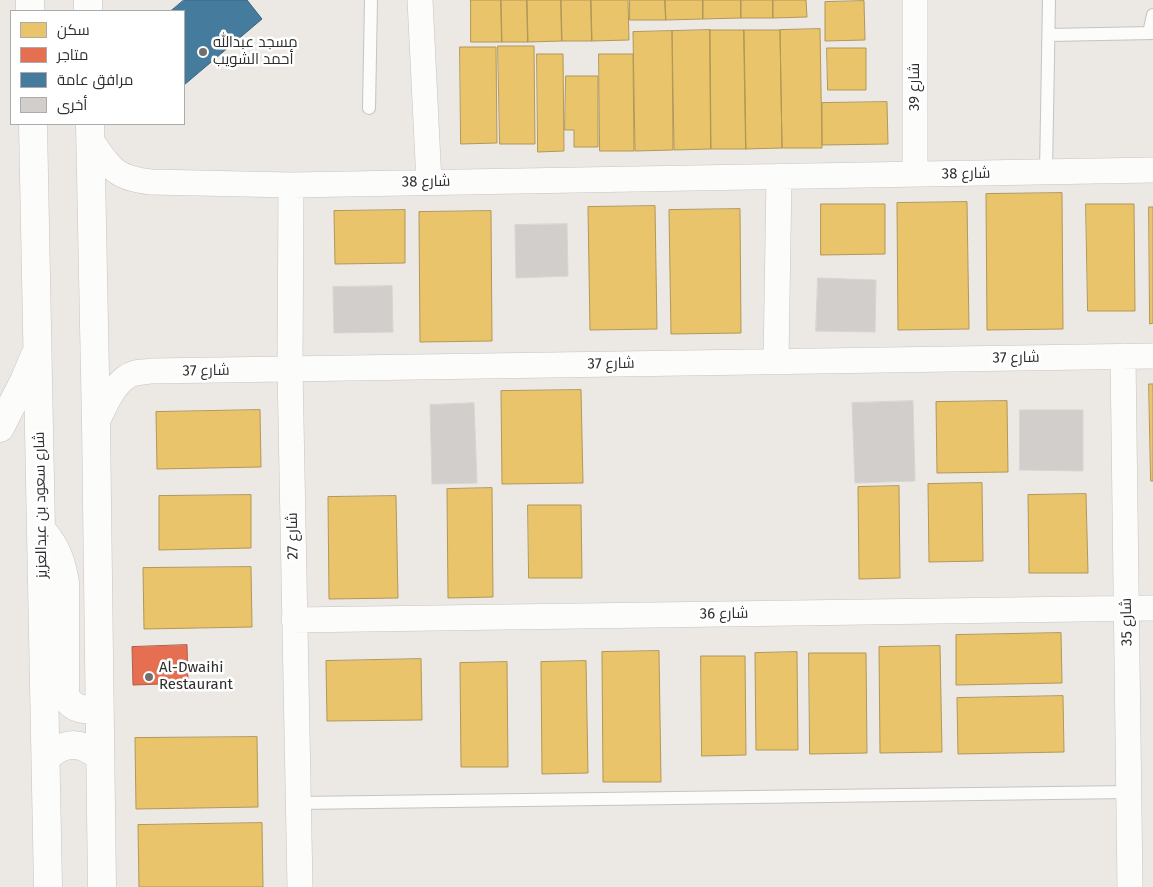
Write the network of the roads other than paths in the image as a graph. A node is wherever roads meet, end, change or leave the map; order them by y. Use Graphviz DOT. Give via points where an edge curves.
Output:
graph roads {
  1 [pos="371,0"];
  2 [pos="420,0"];
  3 [pos="915,0"];
  4 [pos="1049,0"];
  5 [pos="1153,15"];
  6 [pos="1151,34"];
  7 [pos="1048,35"];
  8 [pos="369,108"];
  9 [pos="33,125"];
  10 [pos="90,132"];
  11 [pos="1153,170"];
  12 [pos="1046,172"];
  13 [pos="915,174"];
  14 [pos="779,176"];
  15 [pos="429,182"];
  16 [pos="291,185"];
  17 [pos="38,346"];
  18 [pos="1124,356"];
  19 [pos="1153,356"];
  20 [pos="776,362"];
  21 [pos="290,369"];
  22 [pos="96,424"];
  23 [pos="0,428"];
  24 [pos="42,530"];
  25 [pos="1127,608"];
  26 [pos="1153,608"];
  27 [pos="294,620"];
  28 [pos="99,710"];
  29 [pos="100,757"];
  30 [pos="46,758"];
  31 [pos="1129,792"];
  32 [pos="298,803"];
  33 [pos="48,887"];
  34 [pos="102,887"];
  35 [pos="300,887"];
  36 [pos="1130,887"];
  1 -- 8 [label="lane"];
  2 -- 15 [label="street"];
  3 -- 13 [label="street, شارع 39"];
  4 -- 7 [label="lane"];
  5 -- 6 [label="lane"];
  6 -- 7 [label="lane"];
  7 -- 12 [label="lane"];
  9 -- 17 [label="main road, شارع سعود بن عبدالعزيز"];
  10 -- 16 [label="street, شارع 38" via="113,169 133,180"];
  10 -- 22 [label="main road"];
  11 -- 12 [label="street, شارع 38"];
  12 -- 13 [label="street, شارع 38"];
  13 -- 14 [label="street, شارع 38"];
  14 -- 15 [label="street, شارع 38"];
  14 -- 20 [label="street"];
  15 -- 16 [label="street, شارع 38"];
  16 -- 21 [label="street, شارع 27"];
  17 -- 23 [label="main road"];
  17 -- 24 [label="main road, شارع سعود بن عبدالعزيز"];
  18 -- 19 [label="street, شارع 37"];
  18 -- 20 [label="street, شارع 37"];
  18 -- 25 [label="street, شارع 35"];
  20 -- 21 [label="street, شارع 37"];
  21 -- 22 [label="street, شارع 37" via="134,373 111,394"];
  21 -- 27 [label="street, شارع 27"];
  22 -- 28 [label="main road"];
  24 -- 28 [label="main road" via="51,541 63,568 65,696 81,710"];
  24 -- 30 [label="main road, شارع سعود بن عبدالعزيز"];
  25 -- 26 [label="street, شارع 36"];
  25 -- 27 [label="street, شارع 36"];
  25 -- 31 [label="street, شارع 35"];
  27 -- 32 [label="street, شارع 27"];
  28 -- 29 [label="main road"];
  29 -- 30 [label="main road" via="83,746 72,745 62,746"];
  29 -- 34 [label="main road"];
  30 -- 33 [label="main road, شارع سعود بن عبدالعزيز"];
  31 -- 32 [label="lane"];
  31 -- 36 [label="street, شارع 35"];
  32 -- 35 [label="street, شارع 27"];
}
